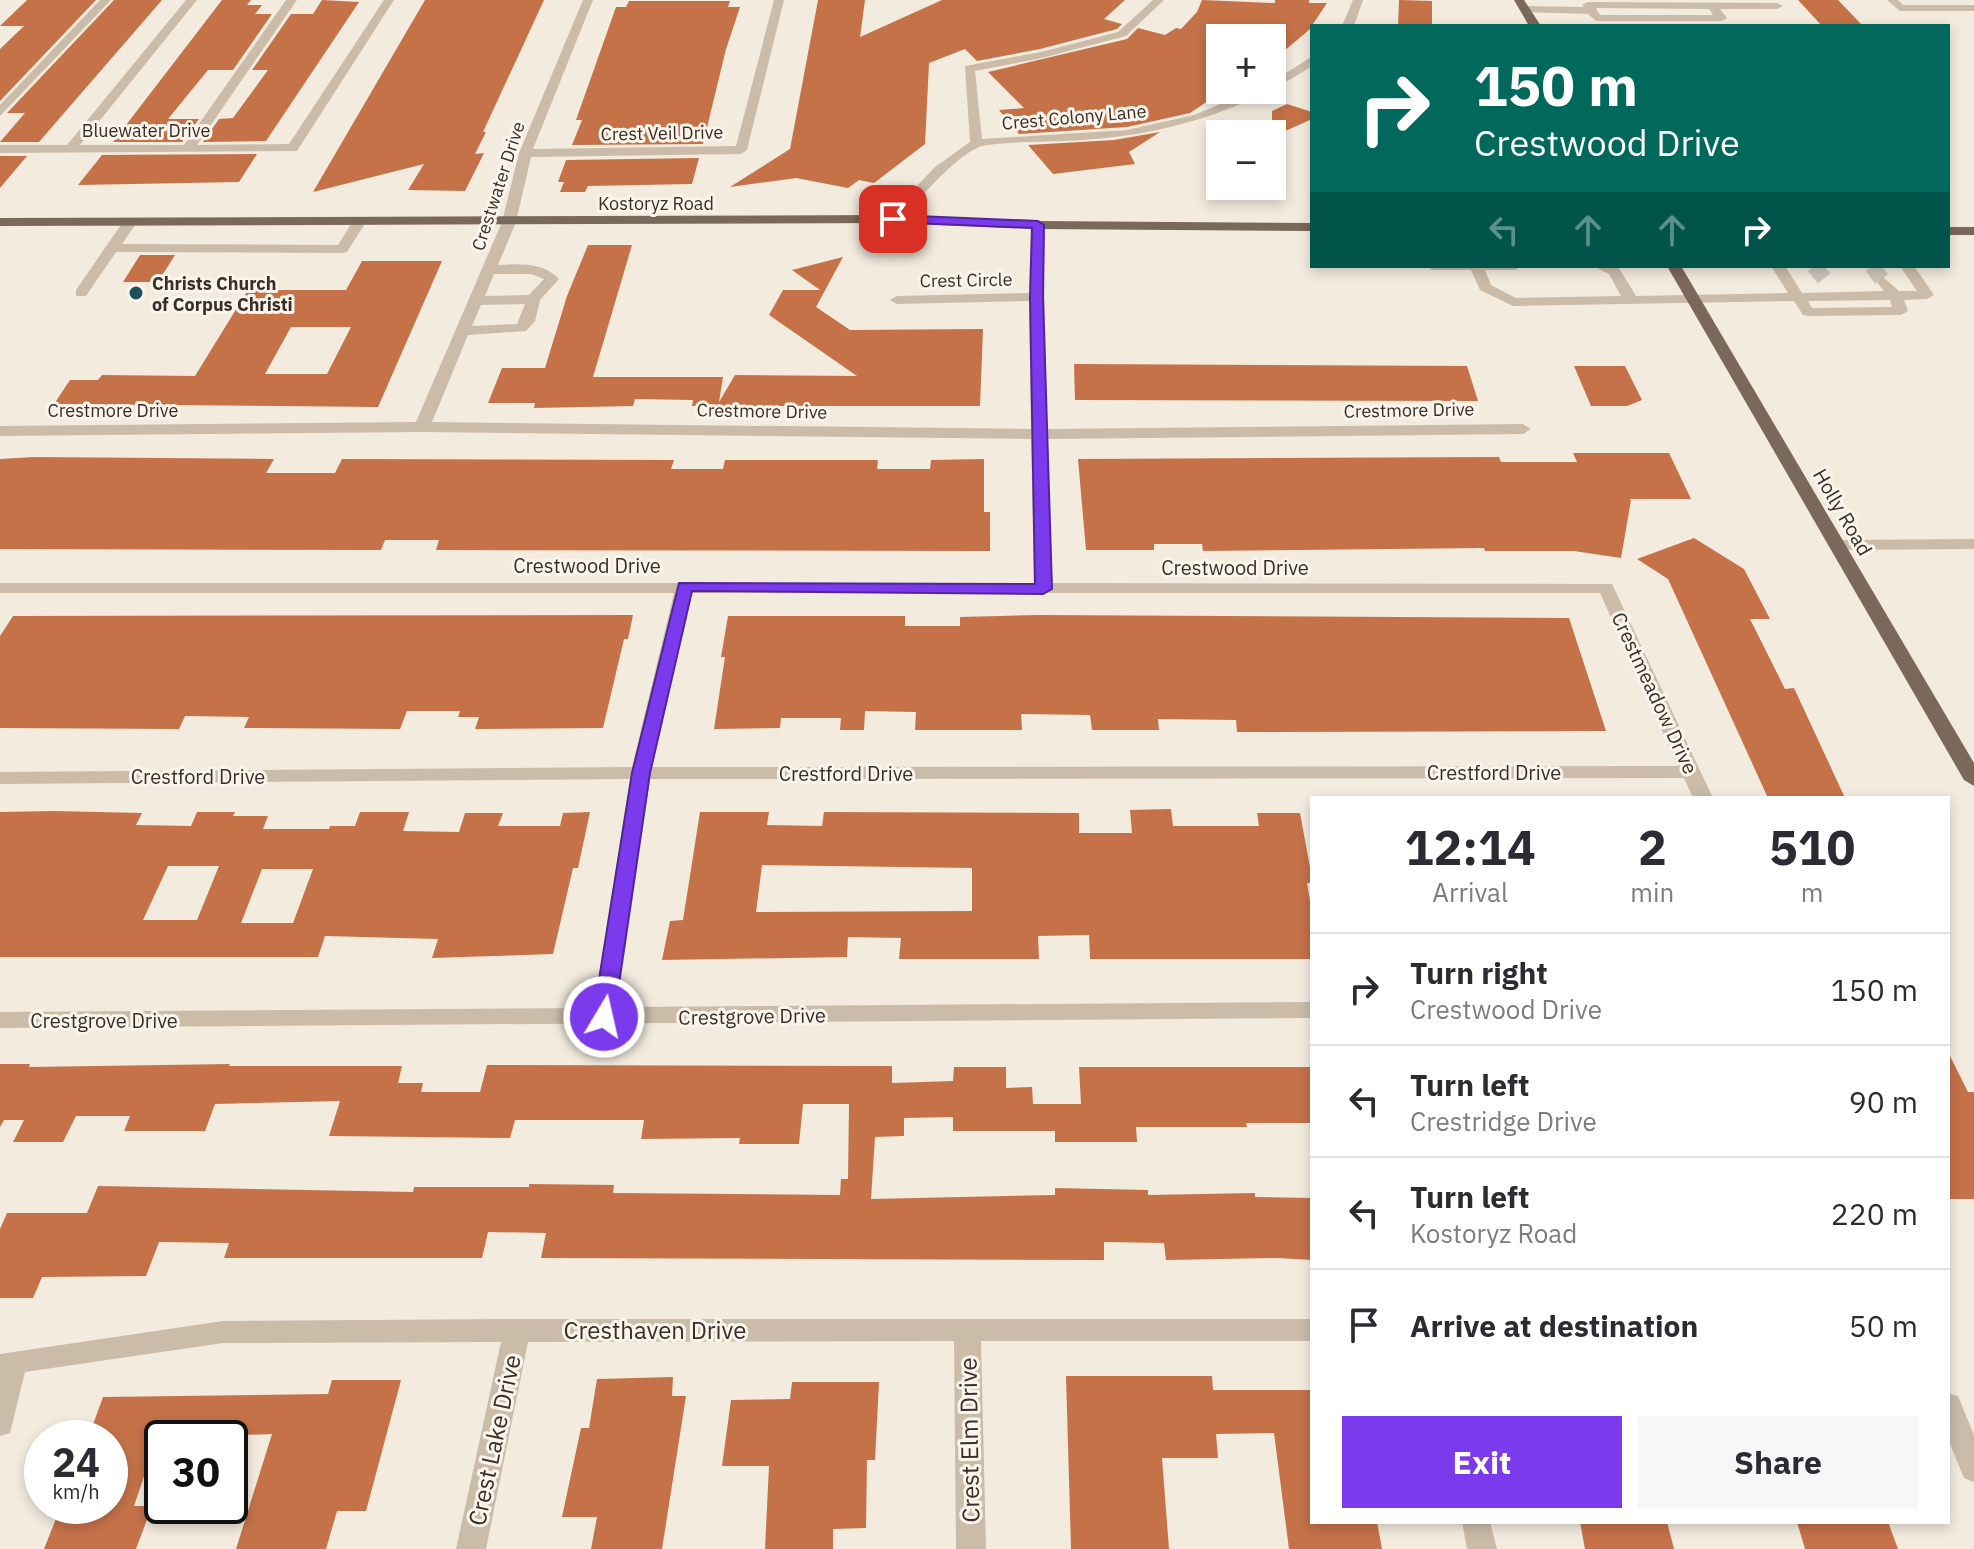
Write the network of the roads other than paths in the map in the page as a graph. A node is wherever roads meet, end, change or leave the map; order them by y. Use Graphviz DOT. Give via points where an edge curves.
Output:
graph roads {
  1 [pos="106,0"];
  2 [pos="192,0"];
  3 [pos="292,0"];
  4 [pos="389,0"];
  5 [pos="588,0"];
  6 [pos="779,0"];
  7 [pos="1159,0"];
  8 [pos="1358,0"];
  9 [pos="1896,4"];
  10 [pos="1522,5"];
  11 [pos="1712,6"];
  12 [pos="1777,6"];
  13 [pos="1974,8"];
  14 [pos="1596,18"];
  15 [pos="1724,22"];
  16 [pos="1349,24"];
  17 [pos="1534,24"];
  18 [pos="1310,62"];
  19 [pos="1286,78"];
  20 [pos="1231,104"];
  21 [pos="0,112"];
  22 [pos="976,143"];
  23 [pos="188,148"];
  24 [pos="0,149"];
  25 [pos="70,149"];
  26 [pos="525,153"];
  27 [pos="893,219"];
  28 [pos="0,222"];
  29 [pos="130,222"];
  30 [pos="359,222"];
  31 [pos="509,222"];
  32 [pos="1038,225"];
  33 [pos="1310,227"];
  34 [pos="1950,231"];
  35 [pos="1974,231"];
  36 [pos="112,248"];
  37 [pos="1477,268"];
  38 [pos="1606,268"];
  39 [pos="1779,268"];
  40 [pos="1908,268"];
  41 [pos="489,270"];
  42 [pos="1671,272"];
  43 [pos="1826,281"];
  44 [pos="1883,281"];
  45 [pos="81,293"];
  46 [pos="1895,295"];
  47 [pos="1836,296"];
  48 [pos="1036,297"];
  49 [pos="1798,297"];
  50 [pos="533,299"];
  51 [pos="1693,299"];
  52 [pos="897,300"];
  53 [pos="1631,300"];
  54 [pos="476,301"];
  55 [pos="463,331"];
  56 [pos="422,427"];
  57 [pos="1523,429"];
  58 [pos="0,431"];
  59 [pos="1040,434"];
  60 [pos="1974,544"];
  61 [pos="1836,545"];
  62 [pos="685,586"];
  63 [pos="0,588"];
  64 [pos="1606,588"];
  65 [pos="1043,589"];
  66 [pos="1692,772"];
  67 [pos="641,773"];
  68 [pos="0,778"];
  69 [pos="1974,780"];
  70 [pos="1702,796"];
  71 [pos="1310,1010"];
  72 [pos="604,1017"];
  73 [pos="0,1020"];
  74 [pos="517,1330"];
  75 [pos="967,1330"];
  76 [pos="1310,1330"];
  77 [pos="7,1364"];
  78 [pos="1950,1409"];
  79 [pos="0,1425"];
  80 [pos="1974,1470"];
  81 [pos="1476,1524"];
  82 [pos="471,1549"];
  83 [pos="971,1549"];
  84 [pos="1482,1549"];
  1 -- 21 [label="street"];
  2 -- 25 [label="street"];
  3 -- 23 [label="street"];
  4 -- 23 [label="street, Bluewater Drive" via="293,148"];
  5 -- 26 [label="street, Crestwater Drive"];
  6 -- 26 [label="street, Crest Veil Drive" via="741,150"];
  7 -- 22 [label="street" via="1122,34 969,69"];
  8 -- 16 [label="street"];
  9 -- 13 [label="street"];
  10 -- 14 [label="street"];
  10 -- 17 [label="main road"];
  11 -- 12 [label="street"];
  11 -- 14 [label="street" via="1588,5"];
  11 -- 15 [label="street"];
  14 -- 15 [label="street"];
  18 -- 19 [label="street"];
  20 -- 22 [label="street, Crest Colony Lane" via="1198,118 1127,134"];
  22 -- 27 [label="street" via="940,170"];
  23 -- 25 [label="street, Bluewater Drive"];
  24 -- 25 [label="street, Bluewater Drive"];
  26 -- 31 [label="street, Crestwater Drive"];
  27 -- 31 [label="main road, Kostoryz Road"];
  27 -- 32 [label="main road, Kostoryz Road"];
  28 -- 29 [label="main road, Kostoryz Road"];
  29 -- 30 [label="main road, Kostoryz Road"];
  29 -- 36 [label="street"];
  30 -- 31 [label="main road, Kostoryz Road"];
  30 -- 36 [label="street" via="342,249"];
  31 -- 41 [label="street, Crestwater Drive"];
  32 -- 33 [label="main road, Kostoryz Road"];
  32 -- 48 [label="street"];
  34 -- 35 [label="main road"];
  36 -- 45 [label="street"];
  37 -- 53 [label="street" via="1485,287 1513,302"];
  38 -- 53 [label="street" via="1614,271"];
  39 -- 49 [label="street"];
  40 -- 46 [label="street" via="1927,295"];
  41 -- 50 [label="street" via="546,273 552,279"];
  41 -- 54 [label="street, Crestwater Drive"];
  42 -- 51 [label="main road, Holly Road"];
  43 -- 47 [label="street"];
  44 -- 46 [label="street"];
  46 -- 47 [label="street"];
  46 -- 49 [label="street" via="1901,311 1808,312"];
  47 -- 49 [label="street"];
  48 -- 52 [label="street, Crest Circle"];
  48 -- 59 [label="street"];
  49 -- 51 [label="street"];
  50 -- 54 [label="street"];
  50 -- 55 [label="street" via="521,328"];
  51 -- 53 [label="street"];
  51 -- 61 [label="main road, Holly Road"];
  54 -- 55 [label="street, Crestwater Drive"];
  55 -- 56 [label="street, Crestwater Drive"];
  56 -- 58 [label="street, Crestmore Drive"];
  56 -- 59 [label="street, Crestmore Drive"];
  57 -- 59 [label="street, Crestmore Drive"];
  59 -- 65 [label="street"];
  60 -- 61 [label="street"];
  61 -- 69 [label="main road, Holly Road"];
  62 -- 63 [label="street, Crestwood Drive"];
  62 -- 65 [label="street, Crestwood Drive"];
  62 -- 67 [label="street"];
  64 -- 65 [label="street, Crestwood Drive"];
  64 -- 66 [label="street, Crestmeadow Drive"];
  66 -- 67 [label="street, Crestford Drive"];
  66 -- 70 [label="street, Crestmeadow Drive"];
  67 -- 68 [label="street, Crestford Drive"];
  67 -- 72 [label="street"];
  71 -- 72 [label="street, Crestgrove Drive"];
  72 -- 73 [label="street, Crestgrove Drive"];
  74 -- 75 [label="street, Cresthaven Drive"];
  74 -- 77 [label="street, Cresthaven Drive" via="223,1332"];
  74 -- 82 [label="street, Crest Lake Drive"];
  75 -- 76 [label="street, Cresthaven Drive"];
  75 -- 83 [label="street, Crest Elm Drive"];
  77 -- 79 [label="street"];
  78 -- 80 [label="street"];
  81 -- 84 [label="street"];
}
